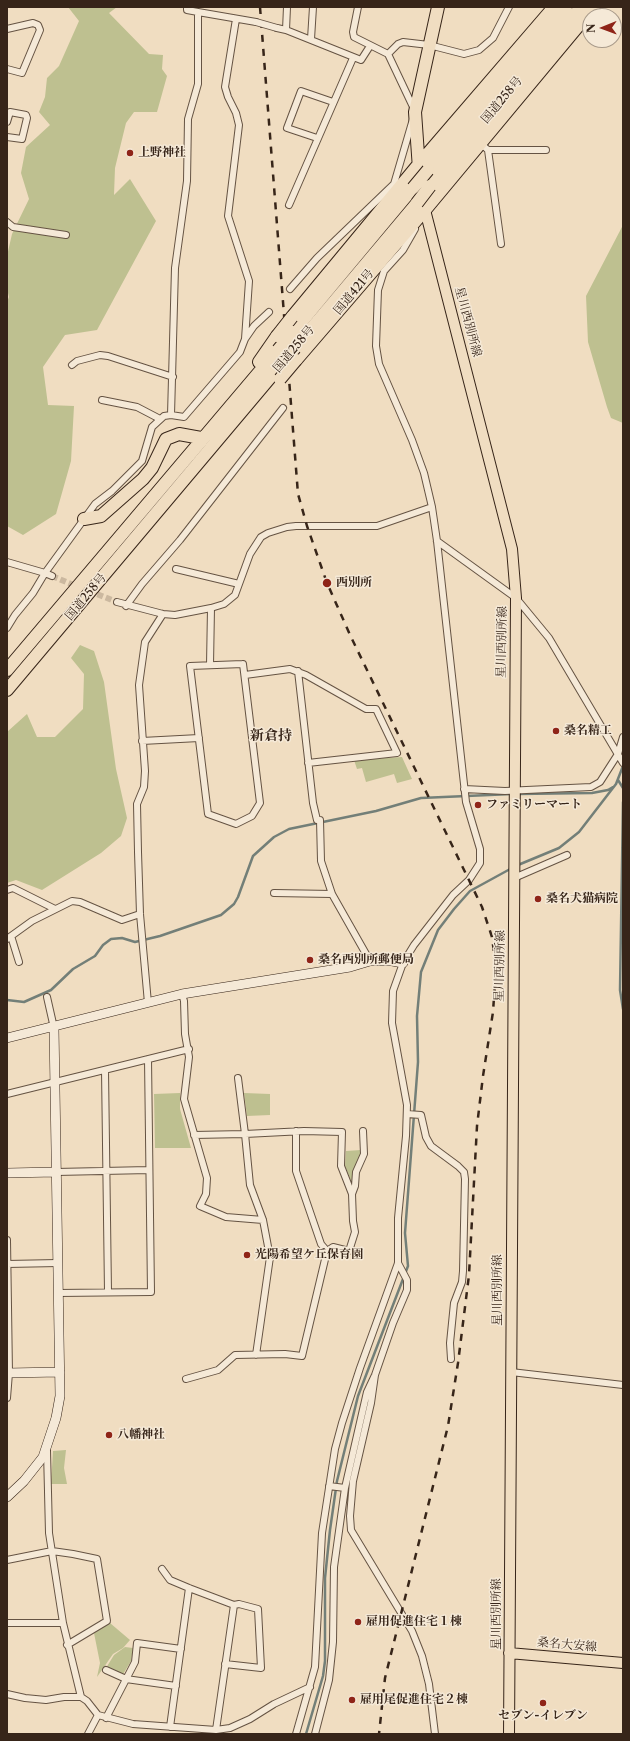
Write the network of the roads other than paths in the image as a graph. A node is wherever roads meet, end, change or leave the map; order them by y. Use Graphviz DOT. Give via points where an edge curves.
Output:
graph roads {
  1 [pos="187,7"];
  2 [pos="287,7"];
  3 [pos="313,7"];
  4 [pos="358,7"];
  5 [pos="438,7"];
  6 [pos="509,7"];
  7 [pos="554,7"];
  8 [pos="566,7"];
  9 [pos="581,7"];
  10 [pos="594,7"];
  11 [pos="198,12"];
  12 [pos="236,18"];
  13 [pos="7,28"];
  14 [pos="286,30"];
  15 [pos="311,39"];
  16 [pos="429,45"];
  17 [pos="370,46"];
  18 [pos="388,54"];
  19 [pos="353,58"];
  20 [pos="7,69"];
  21 [pos="333,102"];
  22 [pos="415,112"];
  23 [pos="7,122"];
  24 [pos="7,137"];
  25 [pos="317,138"];
  26 [pos="484,146"];
  27 [pos="546,150"];
  28 [pos="423,168"];
  29 [pos="289,205"];
  30 [pos="421,206"];
  31 [pos="7,222"];
  32 [pos="66,235"];
  33 [pos="501,244"];
  34 [pos="290,288"];
  35 [pos="269,312"];
  36 [pos="245,339"];
  37 [pos="72,364"];
  38 [pos="173,377"];
  39 [pos="242,390"];
  40 [pos="102,400"];
  41 [pos="283,408"];
  42 [pos="171,415"];
  43 [pos="160,419"];
  44 [pos="201,438"];
  45 [pos="432,508"];
  46 [pos="84,519"];
  47 [pos="437,541"];
  48 [pos="7,562"];
  49 [pos="176,569"];
  50 [pos="45,573"];
  51 [pos="52,576"];
  52 [pos="239,584"];
  53 [pos="516,598"];
  54 [pos="117,602"];
  55 [pos="126,606"];
  56 [pos="211,608"];
  57 [pos="163,614"];
  58 [pos="7,628"];
  59 [pos="210,665"];
  60 [pos="7,670"];
  61 [pos="298,671"];
  62 [pos="245,675"];
  63 [pos="7,690"];
  64 [pos="623,737"];
  65 [pos="199,738"];
  66 [pos="142,741"];
  67 [pos="618,754"];
  68 [pos="308,763"];
  69 [pos="623,764"];
  70 [pos="464,789"];
  71 [pos="514,793"];
  72 [pos="567,855"];
  73 [pos="514,878"];
  74 [pos="7,890"];
  75 [pos="274,893"];
  76 [pos="332,894"];
  77 [pos="55,909"];
  78 [pos="140,914"];
  79 [pos="9,937"];
  80 [pos="370,961"];
  81 [pos="19,962"];
  82 [pos="403,963"];
  83 [pos="182,994"];
  84 [pos="47,997"];
  85 [pos="148,1003"];
  86 [pos="54,1028"];
  87 [pos="7,1038"];
  88 [pos="189,1049"];
  89 [pos="148,1059"];
  90 [pos="105,1070"];
  91 [pos="238,1078"];
  92 [pos="56,1082"];
  93 [pos="7,1094"];
  94 [pos="407,1114"];
  95 [pos="363,1130"];
  96 [pos="296,1131"];
  97 [pos="245,1134"];
  98 [pos="194,1135"];
  99 [pos="149,1170"];
  100 [pos="106,1171"];
  101 [pos="56,1172"];
  102 [pos="7,1173"];
  103 [pos="352,1194"];
  104 [pos="262,1220"];
  105 [pos="7,1240"];
  106 [pos="327,1251"];
  107 [pos="58,1263"];
  108 [pos="7,1264"];
  109 [pos="400,1266"];
  110 [pos="108,1292"];
  111 [pos="58,1293"];
  112 [pos="7,1305"];
  113 [pos="256,1355"];
  114 [pos="451,1359"];
  115 [pos="60,1372"];
  116 [pos="511,1372"];
  117 [pos="8,1373"];
  118 [pos="375,1375"];
  119 [pos="186,1379"];
  120 [pos="623,1386"];
  121 [pos="7,1398"];
  122 [pos="48,1445"];
  123 [pos="330,1486"];
  124 [pos="344,1488"];
  125 [pos="7,1497"];
  126 [pos="52,1551"];
  127 [pos="7,1560"];
  128 [pos="162,1569"];
  129 [pos="189,1588"];
  130 [pos="234,1605"];
  131 [pos="7,1623"];
  132 [pos="63,1624"];
  133 [pos="67,1645"];
  134 [pos="181,1649"];
  135 [pos="510,1653"];
  136 [pos="623,1663"];
  137 [pos="225,1664"];
  138 [pos="106,1670"];
  139 [pos="126,1679"];
  140 [pos="176,1686"];
  141 [pos="310,1687"];
  142 [pos="7,1694"];
  143 [pos="81,1697"];
  144 [pos="98,1715"];
  145 [pos="106,1718"];
  146 [pos="170,1727"];
  147 [pos="216,1730"];
  148 [pos="88,1734"];
  149 [pos="296,1734"];
  150 [pos="315,1734"];
  151 [pos="435,1734"];
  152 [pos="509,1734"];
  1 -- 11 [label="street" via="187,10"];
  2 -- 14 [label="street"];
  3 -- 15 [label="street"];
  4 -- 17 [label="street" via="353,32 358,40"];
  5 -- 16 [label="highway"];
  6 -- 16 [label="street" via="494,38 479,50 464,54"];
  7 -- 28 [label="highway"];
  8 -- 28 [label="highway, 国道258号"];
  9 -- 30 [label="highway, 国道258号, bridge" via="430,186"];
  10 -- 26 [label="highway"];
  11 -- 12 [label="street"];
  11 -- 38 [label="street" via="198,84 188,119 187,181 175,268"];
  12 -- 14 [label="street, bridge"];
  12 -- 36 [label="street" via="224,87 236,113 238,125 228,216 249,281"];
  13 -- 20 [label="street" via="33,23 38,25 40,30 22,73"];
  14 -- 15 [label="street"];
  15 -- 19 [label="street"];
  16 -- 18 [label="street" via="403,42"];
  16 -- 22 [label="highway"];
  17 -- 18 [label="street"];
  17 -- 19 [label="street" via="361,60"];
  18 -- 22 [label="street"];
  19 -- 21 [label="street"];
  21 -- 25 [label="street"];
  21 -- 25 [label="street" via="301,91 287,128"];
  22 -- 28 [label="highway"];
  22 -- 34 [label="street" via="394,184 316,258"];
  23 -- 24 [label="street" via="10,112 26,115 27,118 22,139"];
  25 -- 29 [label="street"];
  26 -- 27 [label="street"];
  26 -- 30 [label="highway"];
  26 -- 33 [label="street"];
  28 -- 30 [label="highway"];
  28 -- 39 [label="highway, bridge" via="292,317"];
  28 -- 39 [label="highway, 国道258号, bridge" via="413,188 294,332"];
  30 -- 45 [label="street" via="403,250 384,271 378,290 376,346 379,364 424,473"];
  30 -- 53 [label="main road, 星川西別所線" via="512,549"];
  30 -- 63 [label="highway, 国道258号, bridge" via="280,373 249,403"];
  31 -- 32 [label="street" via="14,227"];
  35 -- 36 [label="street"];
  36 -- 42 [label="street" via="240,352 184,417"];
  37 -- 38 [label="street" via="94,357 108,356"];
  38 -- 42 [label="street"];
  39 -- 44 [label="highway, 国道258号"];
  40 -- 43 [label="street" via="137,407"];
  41 -- 55 [label="street"];
  42 -- 43 [label="street"];
  43 -- 46 [label="street" via="152,427 142,461 95,504"];
  44 -- 46 [label="highway" via="179,434 166,439 152,468 143,479 101,516"];
  44 -- 60 [label="highway, 国道258号"];
  45 -- 47 [label="street"];
  45 -- 52 [label="street" via="377,526 296,526 278,529 261,537 250,554"];
  46 -- 50 [label="street"];
  47 -- 53 [label="street"];
  47 -- 70 [label="street"];
  48 -- 50 [label="street"];
  49 -- 52 [label="street"];
  50 -- 51 [label="street"];
  50 -- 58 [label="street"];
  52 -- 56 [label="street" via="231,600"];
  53 -- 67 [label="street" via="549,638"];
  53 -- 71 [label="main road, 星川西別所線"];
  54 -- 55 [label="street"];
  55 -- 57 [label="street"];
  56 -- 57 [label="street" via="175,615"];
  56 -- 59 [label="street"];
  57 -- 66 [label="street" via="145,642 139,685"];
  59 -- 62 [label="street" via="243,664"];
  59 -- 65 [label="street" via="190,666"];
  61 -- 62 [label="street" via="290,669"];
  61 -- 68 [label="street"];
  61 -- 68 [label="street" via="366,709 376,709 397,753"];
  62 -- 65 [label="street" via="260,803 252,816 236,824 208,814"];
  64 -- 67 [label="street"];
  65 -- 66 [label="street"];
  66 -- 78 [label="street" via="144,787 137,804"];
  67 -- 69 [label="street"];
  67 -- 71 [label="street" via="600,782 591,787"];
  68 -- 76 [label="street" via="321,829 322,861"];
  70 -- 71 [label="street" via="505,790"];
  70 -- 82 [label="street" via="480,849 480,863 469,880 453,895 414,945"];
  71 -- 73 [label="main road, 星川西別所線"];
  72 -- 73 [label="street"];
  73 -- 116 [label="main road, 星川西別所線"];
  74 -- 77 [label="street" via="13,888"];
  75 -- 76 [label="street"];
  76 -- 80 [label="street"];
  77 -- 78 [label="street" via="76,901 122,920"];
  77 -- 79 [label="street"];
  78 -- 85 [label="street"];
  79 -- 81 [label="street"];
  80 -- 82 [label="street" via="392,960"];
  80 -- 83 [label="street" via="350,967"];
  82 -- 94 [label="street" via="393,991 392,1023"];
  83 -- 85 [label="street"];
  83 -- 88 [label="street" via="184,1034"];
  84 -- 86 [label="street"];
  85 -- 86 [label="street"];
  86 -- 87 [label="street"];
  86 -- 92 [label="street"];
  88 -- 89 [label="street"];
  88 -- 98 [label="street" via="184,1099"];
  89 -- 90 [label="street"];
  89 -- 99 [label="street"];
  90 -- 92 [label="street"];
  90 -- 100 [label="street"];
  91 -- 97 [label="street"];
  92 -- 93 [label="street"];
  92 -- 101 [label="street"];
  94 -- 109 [label="street" via="399,1199"];
  94 -- 114 [label="street" via="421,1115 431,1146 464,1172 463,1271 462,1282 454,1303"];
  95 -- 103 [label="street" via="364,1154 356,1172"];
  96 -- 97 [label="street"];
  96 -- 103 [label="street" via="342,1132 341,1166"];
  96 -- 106 [label="street" via="296,1171 321,1244"];
  97 -- 98 [label="street"];
  97 -- 104 [label="street" via="250,1185"];
  98 -- 104 [label="street" via="207,1178 206,1194 200,1206 226,1217"];
  99 -- 100 [label="street"];
  99 -- 110 [label="street" via="152,1292"];
  100 -- 101 [label="street"];
  100 -- 110 [label="street"];
  101 -- 102 [label="street"];
  101 -- 107 [label="street"];
  103 -- 106 [label="street" via="352,1221 355,1232 349,1251 333,1247"];
  104 -- 113 [label="street" via="270,1257"];
  105 -- 108 [label="street"];
  106 -- 113 [label="street" via="302,1356"];
  107 -- 108 [label="street"];
  107 -- 111 [label="street"];
  108 -- 112 [label="street"];
  109 -- 118 [label="street" via="407,1280 407,1290"];
  109 -- 123 [label="street" via="342,1423"];
  110 -- 111 [label="street"];
  111 -- 115 [label="street"];
  112 -- 117 [label="street"];
  113 -- 119 [label="street" via="235,1355 218,1370"];
  115 -- 117 [label="street"];
  115 -- 122 [label="street" via="58,1406"];
  116 -- 120 [label="street"];
  116 -- 135 [label="main road, 星川西別所線"];
  117 -- 121 [label="street"];
  118 -- 124 [label="street" via="367,1392"];
  118 -- 151 [label="street" via="372,1403 353,1482 351,1530 412,1631 429,1684"];
  122 -- 125 [label="street" via="31,1473"];
  122 -- 126 [label="street" via="47,1481"];
  123 -- 124 [label="street"];
  123 -- 141 [label="street" via="319,1575 316,1658"];
  124 -- 150 [label="street" via="334,1567 333,1642 329,1680"];
  126 -- 127 [label="street"];
  126 -- 132 [label="street"];
  126 -- 133 [label="street" via="97,1559 107,1622"];
  128 -- 129 [label="street" via="170,1580"];
  129 -- 130 [label="street"];
  129 -- 134 [label="street"];
  130 -- 137 [label="street"];
  130 -- 137 [label="street" via="258,1609 261,1668"];
  131 -- 132 [label="street"];
  132 -- 133 [label="street"];
  133 -- 143 [label="street"];
  134 -- 139 [label="street" via="137,1643 135,1662"];
  134 -- 140 [label="street"];
  135 -- 136 [label="main road, 桑名大安線"];
  135 -- 152 [label="main road, 星川西別所線"];
  137 -- 147 [label="street"];
  138 -- 139 [label="street"];
  139 -- 140 [label="street"];
  139 -- 145 [label="street"];
  140 -- 146 [label="street"];
  141 -- 147 [label="street" via="250,1719 230,1728"];
  141 -- 149 [label="street"];
  142 -- 143 [label="street" via="46,1700"];
  143 -- 144 [label="street"];
  144 -- 145 [label="street"];
  144 -- 148 [label="street"];
  145 -- 146 [label="street" via="133,1724"];
  146 -- 147 [label="street"];
}
